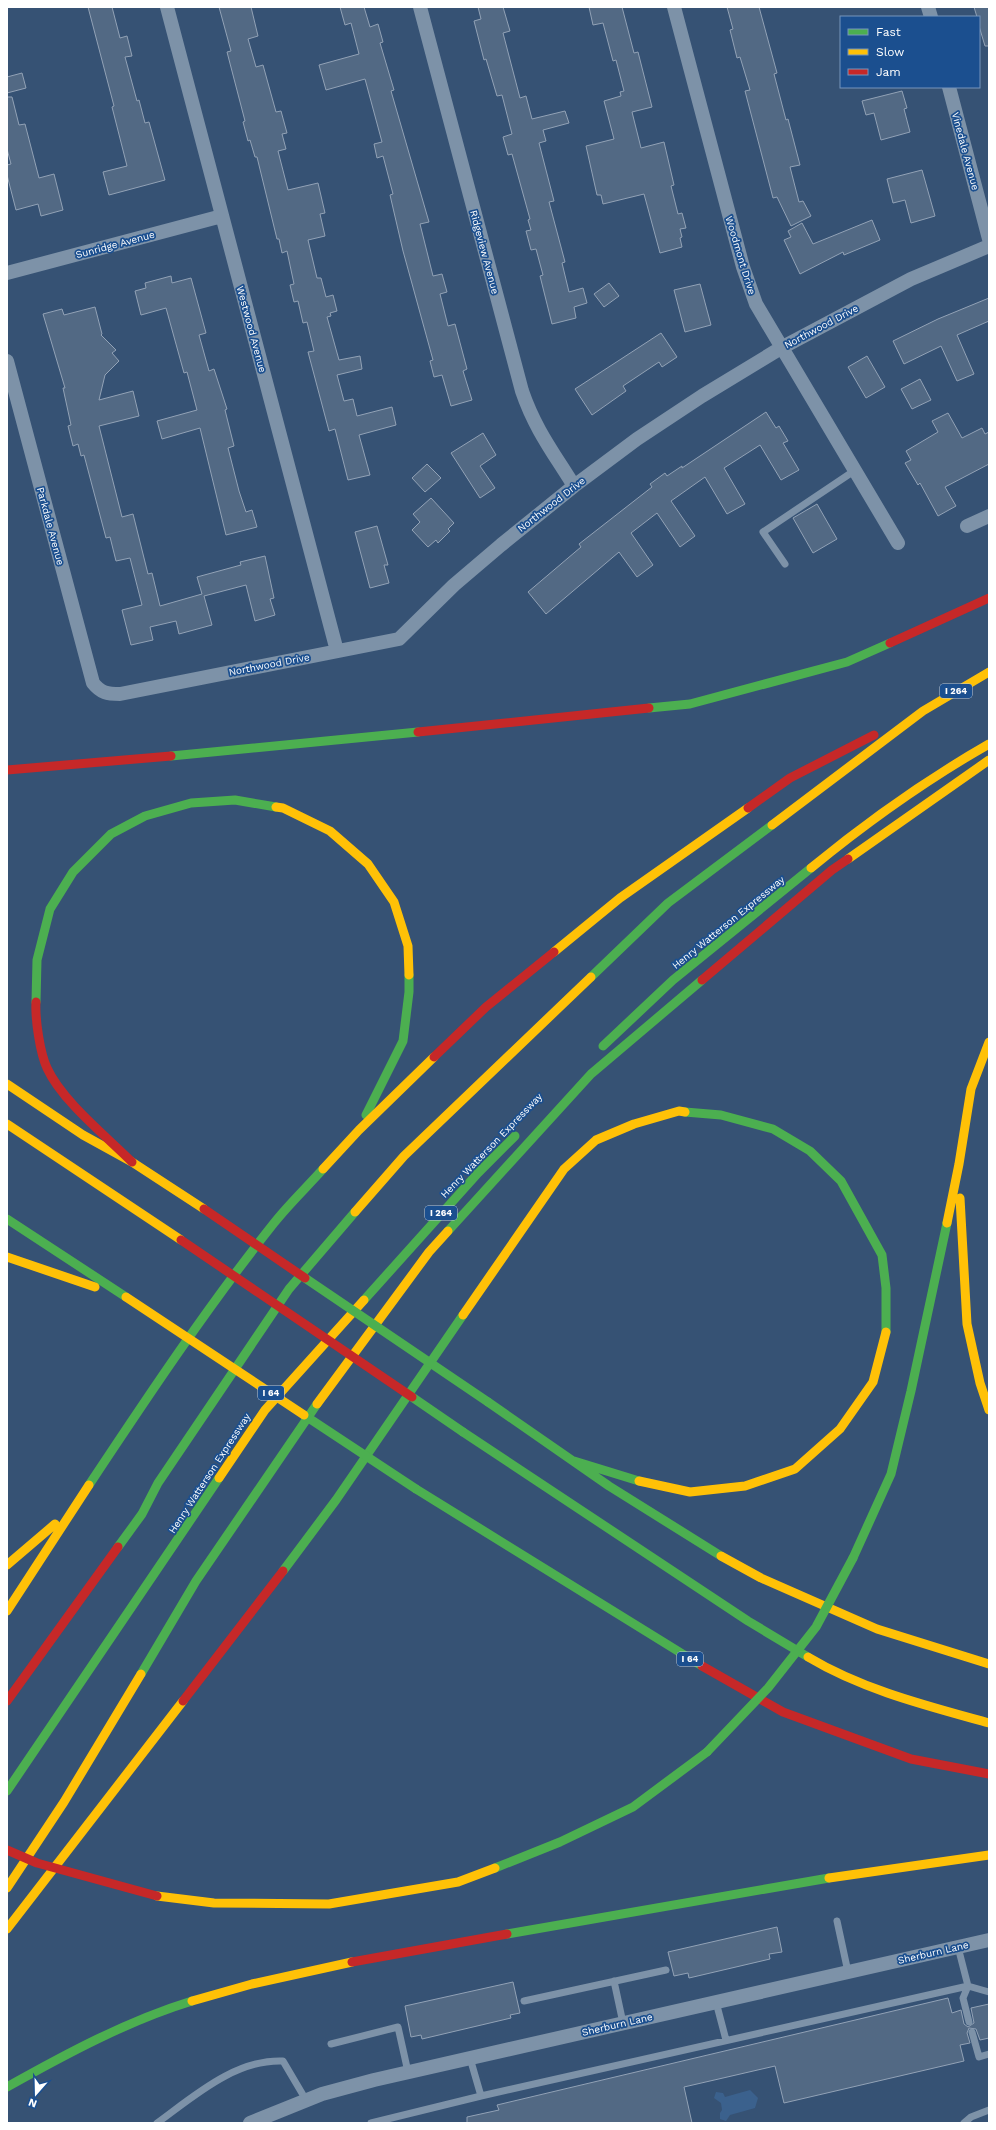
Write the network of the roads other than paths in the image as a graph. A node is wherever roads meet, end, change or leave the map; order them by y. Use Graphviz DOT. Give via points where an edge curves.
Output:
graph roads {
  1 [pos="167,7"];
  2 [pos="420,7"];
  3 [pos="674,7"];
  4 [pos="949,88"];
  5 [pos="222,216"];
  6 [pos="989,239"];
  7 [pos="989,246"];
  8 [pos="7,273"];
  9 [pos="781,348"];
  10 [pos="7,361"];
  11 [pos="854,471"];
  12 [pos="574,486"];
  13 [pos="989,516"];
  14 [pos="967,526"];
  15 [pos="898,543"];
  16 [pos="785,564"];
  17 [pos="989,598"];
  18 [pos="337,651"];
  19 [pos="989,672"];
  20 [pos="99,690"];
  21 [pos="923,711"];
  22 [pos="989,744"];
  23 [pos="989,760"];
  24 [pos="7,770"];
  25 [pos="989,1042"];
  26 [pos="599,1050"];
  27 [pos="7,1084"];
  28 [pos="7,1124"];
  29 [pos="359,1130"];
  30 [pos="521,1130"];
  31 [pos="132,1162"];
  32 [pos="959,1164"];
  33 [pos="7,1219"];
  34 [pos="7,1256"];
  35 [pos="126,1297"];
  36 [pos="989,1410"];
  37 [pos="574,1461"];
  38 [pos="78,1503"];
  39 [pos="7,1565"];
  40 [pos="7,1611"];
  41 [pos="989,1664"];
  42 [pos="7,1701"];
  43 [pos="989,1723"];
  44 [pos="989,1774"];
  45 [pos="7,1790"];
  46 [pos="7,1850"];
  47 [pos="989,1855"];
  48 [pos="7,1888"];
  49 [pos="836,1921"];
  50 [pos="7,1929"];
  51 [pos="989,1940"];
  52 [pos="958,1947"];
  53 [pos="666,1970"];
  54 [pos="848,1972"];
  55 [pos="614,1981"];
  56 [pos="968,1986"];
  57 [pos="989,1992"];
  58 [pos="524,2001"];
  59 [pos="716,2002"];
  60 [pos="969,2022"];
  61 [pos="623,2023"];
  62 [pos="972,2032"];
  63 [pos="726,2040"];
  64 [pos="331,2044"];
  65 [pos="989,2054"];
  66 [pos="470,2058"];
  67 [pos="408,2072"];
  68 [pos="7,2087"];
  69 [pos="481,2096"];
  70 [pos="306,2100"];
  71 [pos="989,2110"];
  72 [pos="157,2123"];
  73 [pos="250,2123"];
  74 [pos="371,2123"];
  75 [pos="964,2123"];
  1 -- 5 [label="street, Westwood Avenue"];
  2 -- 12 [label="street, Ridgeview Avenue" via="522,391 534,422"];
  3 -- 9 [label="street, Woodmont Drive" via="742,267 756,304"];
  4 -- 6 [label="street, Vinedale Avenue"];
  5 -- 8 [label="street, Sunridge Avenue"];
  5 -- 18 [label="street, Westwood Avenue"];
  7 -- 9 [label="street, Northwood Drive" via="911,279"];
  9 -- 11 [label="street, Woodmont Drive"];
  9 -- 12 [label="street, Northwood Drive" via="637,439"];
  10 -- 20 [label="street, Parkdale Avenue" via="93,683"];
  11 -- 15 [label="street, Woodmont Drive"];
  11 -- 16 [label="lane" via="763,532"];
  12 -- 18 [label="street, Northwood Drive" via="454,585 400,639"];
  13 -- 14 [label="street"];
  17 -- 24 [label="highway" via="847,662 690,704 244,750"];
  18 -- 20 [label="street, Northwood Drive" via="120,694 106,694"];
  19 -- 21 [label="highway, I 264"];
  21 -- 29 [label="highway" via="790,778 620,898 486,1007"];
  21 -- 42 [label="highway, I 264" via="668,903 404,1156 289,1289 158,1484 142,1514"];
  22 -- 26 [label="highway, Henry Watterson Expressway" via="949,767 848,838 673,980"];
  23 -- 48 [label="highway" via="832,870 591,1074 429,1252 308,1417 196,1581 64,1802"];
  25 -- 32 [label="highway" via="971,1088"];
  27 -- 31 [label="highway" via="83,1135"];
  28 -- 43 [label="highway, bridge" via="748,1621 833,1672 919,1704"];
  29 -- 31 [label="highway" via="403,1041 409,992 408,946 394,902 368,864 330,831 283,808 235,800 191,803 145,816 111,834 73,872 50,909 37,960 35,1018 46,1068 64,1094"];
  29 -- 38 [label="highway" via="275,1222 142,1405"];
  30 -- 45 [label="highway, Henry Watterson Expressway / I 264" via="478,1173 265,1410"];
  31 -- 37 [label="highway, bridge"];
  32 -- 36 [label="highway" via="967,1324 980,1383"];
  32 -- 46 [label="highway, bridge" via="891,1474 853,1558 816,1627 768,1688 707,1752 633,1807 560,1842 458,1882 329,1904 214,1903 156,1896 37,1863"];
  33 -- 35 [label="highway, I 64"];
  34 -- 35 [label="highway"];
  35 -- 44 [label="highway, I 64, bridge" via="416,1489 670,1648 783,1712 912,1758"];
  37 -- 41 [label="highway" via="666,1522 761,1578 877,1629"];
  37 -- 50 [label="highway" via="650,1485 690,1492 745,1486 795,1469 840,1429 873,1382 887,1326 886,1288 882,1255 862,1216 841,1181 810,1152 773,1129 721,1115 679,1111 634,1124 596,1140 564,1169 336,1500"];
  38 -- 39 [label="highway"];
  38 -- 40 [label="highway"];
  47 -- 68 [label="highway" via="883,1868 304,1972 210,1995 138,2021 66,2054"];
  49 -- 54 [label="lane"];
  51 -- 52 [label="street, Sherburn Lane"];
  52 -- 54 [label="street, Sherburn Lane"];
  52 -- 56 [label="lane"];
  53 -- 55 [label="lane"];
  54 -- 59 [label="street, Sherburn Lane"];
  55 -- 58 [label="lane"];
  55 -- 61 [label="lane"];
  56 -- 57 [label="lane"];
  56 -- 60 [label="lane" via="963,1998"];
  56 -- 63 [label="lane"];
  59 -- 61 [label="street, Sherburn Lane"];
  59 -- 63 [label="lane"];
  61 -- 66 [label="street, Sherburn Lane"];
  62 -- 65 [label="lane" via="978,2057"];
  63 -- 69 [label="lane"];
  64 -- 67 [label="lane" via="398,2027"];
  66 -- 67 [label="street, Sherburn Lane"];
  66 -- 69 [label="lane"];
  67 -- 70 [label="street, Sherburn Lane"];
  69 -- 74 [label="lane"];
  70 -- 72 [label="lane" via="283,2061 269,2061 214,2082"];
  70 -- 73 [label="street, Sherburn Lane"];
  71 -- 75 [label="lane" via="971,2117"];
}
